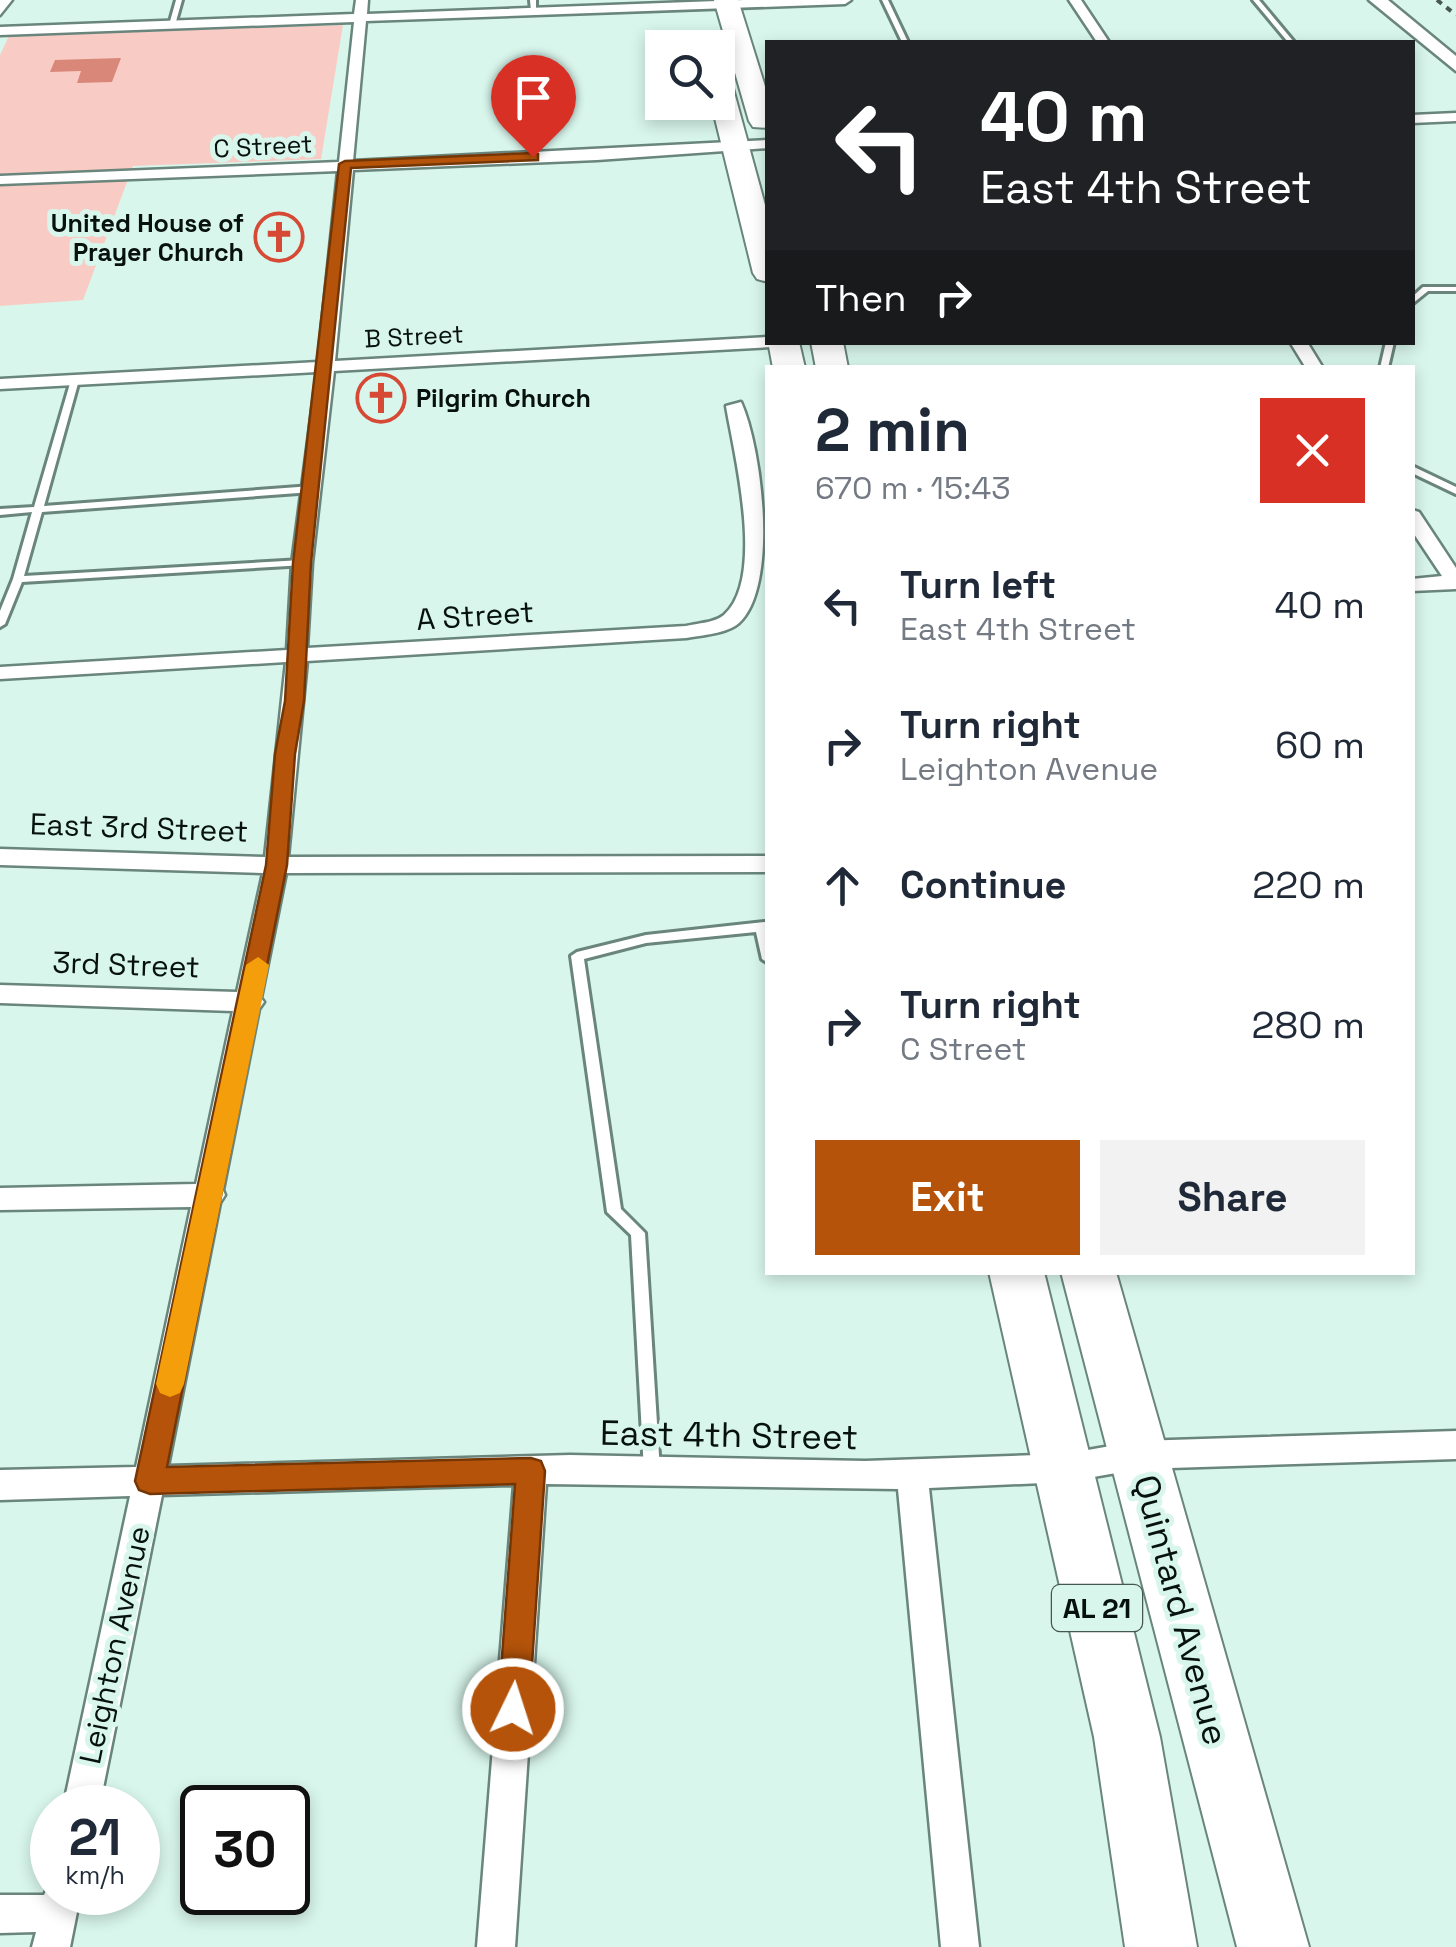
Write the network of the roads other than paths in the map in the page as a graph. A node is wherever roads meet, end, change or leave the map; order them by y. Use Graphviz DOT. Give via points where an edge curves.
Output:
graph roads {
  1 [pos="6,0"];
  2 [pos="179,0"];
  3 [pos="362,0"];
  4 [pos="845,0"];
  5 [pos="885,0"];
  6 [pos="1075,0"];
  7 [pos="1256,0"];
  8 [pos="1378,0"];
  9 [pos="726,1"];
  10 [pos="696,3"];
  11 [pos="534,5"];
  12 [pos="0,11"];
  13 [pos="359,18"];
  14 [pos="172,25"];
  15 [pos="703,30"];
  16 [pos="0,31"];
  17 [pos="904,40"];
  18 [pos="1102,40"];
  19 [pos="1289,40"];
  20 [pos="1456,64"];
  21 [pos="1456,117"];
  22 [pos="1415,119"];
  23 [pos="728,120"];
  24 [pos="765,131"];
  25 [pos="765,142"];
  26 [pos="736,148"];
  27 [pos="345,164"];
  28 [pos="0,180"];
  29 [pos="765,261"];
  30 [pos="1456,289"];
  31 [pos="1415,299"];
  32 [pos="765,342"];
  33 [pos="326,366"];
  34 [pos="76,380"];
  35 [pos="0,384"];
  36 [pos="736,406"];
  37 [pos="1415,471"];
  38 [pos="312,489"];
  39 [pos="1456,490"];
  40 [pos="40,510"];
  41 [pos="0,512"];
  42 [pos="1415,520"];
  43 [pos="302,563"];
  44 [pos="18,579"];
  45 [pos="1456,582"];
  46 [pos="1415,584"];
  47 [pos="0,624"];
  48 [pos="294,658"];
  49 [pos="0,673"];
  50 [pos="0,857"];
  51 [pos="765,864"];
  52 [pos="276,865"];
  53 [pos="764,926"];
  54 [pos="0,994"];
  55 [pos="251,1002"];
  56 [pos="211,1195"];
  57 [pos="0,1199"];
  58 [pos="1017,1275"];
  59 [pos="1089,1275"];
  60 [pos="1456,1445"];
  61 [pos="1138,1455"];
  62 [pos="1065,1468"];
  63 [pos="531,1471"];
  64 [pos="652,1471"];
  65 [pos="912,1474"];
  66 [pos="150,1481"];
  67 [pos="0,1486"];
  68 [pos="86,1785"];
  69 [pos="0,1914"];
  70 [pos="58,1918"];
  71 [pos="496,1947"];
  72 [pos="960,1947"];
  73 [pos="1161,1947"];
  74 [pos="1273,1947"];
  1 -- 12 [label="street"];
  2 -- 14 [label="lane"];
  3 -- 13 [label="street, Leighton Avenue"];
  4 -- 9 [label="street"];
  5 -- 17 [label="lane"];
  6 -- 18 [label="street"];
  7 -- 19 [label="lane"];
  8 -- 20 [label="main road"];
  9 -- 10 [label="street"];
  9 -- 24 [label="highway"];
  10 -- 11 [label="street"];
  10 -- 15 [label="highway"];
  11 -- 13 [label="street"];
  13 -- 14 [label="street"];
  13 -- 27 [label="street, Leighton Avenue"];
  14 -- 16 [label="street"];
  21 -- 22 [label="street"];
  23 -- 26 [label="highway"];
  25 -- 26 [label="street, C Street"];
  26 -- 27 [label="street, C Street"];
  26 -- 29 [label="highway"];
  27 -- 28 [label="street, C Street"];
  27 -- 33 [label="street, Leighton Avenue"];
  30 -- 31 [label="lane" via="1426,290"];
  32 -- 33 [label="street, B Street"];
  33 -- 34 [label="street, B Street"];
  33 -- 38 [label="street, Leighton Avenue"];
  34 -- 35 [label="street, B Street"];
  34 -- 40 [label="lane"];
  36 -- 48 [label="street, A Street" via="754,535 750,593 729,620 686,632"];
  37 -- 39 [label="lane"];
  38 -- 40 [label="lane"];
  38 -- 43 [label="street, Leighton Avenue"];
  40 -- 41 [label="lane"];
  40 -- 44 [label="lane"];
  42 -- 45 [label="street"];
  43 -- 44 [label="lane"];
  43 -- 48 [label="street, Leighton Avenue"];
  44 -- 47 [label="lane"];
  45 -- 46 [label="street"];
  48 -- 49 [label="street, A Street"];
  48 -- 52 [label="street, Leighton Avenue"];
  50 -- 52 [label="street, East 3rd Street"];
  51 -- 52 [label="street, East 3rd Street"];
  52 -- 55 [label="street, Leighton Avenue"];
  53 -- 64 [label="lane" via="646,939 577,956 614,1212 638,1234"];
  54 -- 55 [label="street, 3rd Street"];
  55 -- 56 [label="street, Leighton Avenue"];
  56 -- 57 [label="street"];
  56 -- 66 [label="street, Leighton Avenue"];
  58 -- 62 [label="highway, AL 21"];
  59 -- 61 [label="highway, Quintard Avenue / AL 21"];
  60 -- 61 [label="street, East 4th Street"];
  61 -- 62 [label="street, East 4th Street"];
  61 -- 74 [label="highway, Quintard Avenue / AL 21"];
  62 -- 65 [label="street, East 4th Street"];
  62 -- 73 [label="highway, AL 21" via="1127,1737"];
  63 -- 64 [label="street, East 4th Street"];
  63 -- 66 [label="street, East 4th Street"];
  63 -- 71 [label="street"];
  64 -- 65 [label="street, East 4th Street"];
  65 -- 72 [label="street"];
  66 -- 67 [label="street, East 4th Street"];
  66 -- 68 [label="street, Leighton Avenue"];
  69 -- 70 [label="street"];
}
